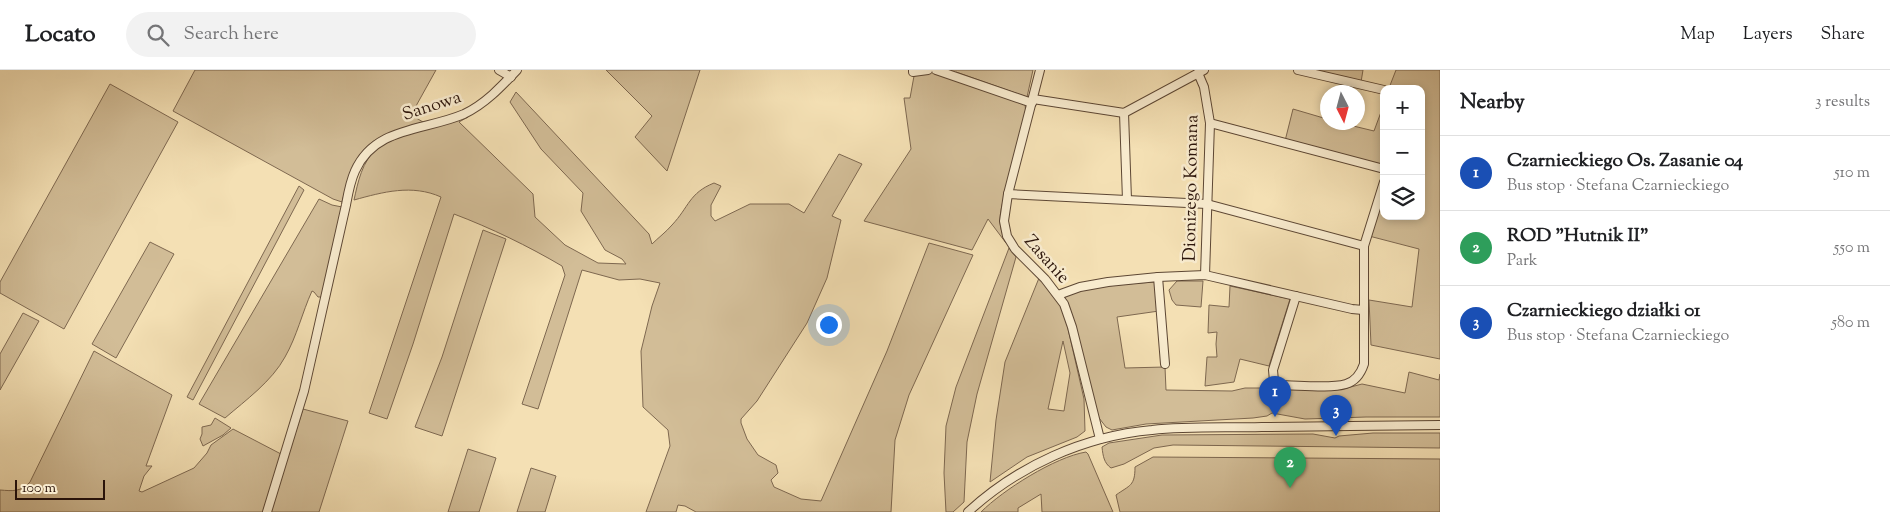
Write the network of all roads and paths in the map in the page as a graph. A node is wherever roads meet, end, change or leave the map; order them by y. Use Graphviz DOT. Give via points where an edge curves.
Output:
graph roads {
  1 [pos="499,70"];
  2 [pos="517,70"];
  3 [pos="913,70"];
  4 [pos="928,70"];
  5 [pos="936,70"];
  6 [pos="1040,70"];
  7 [pos="1298,70"];
  8 [pos="1201,72"];
  9 [pos="511,77"];
  10 [pos="1380,89"];
  11 [pos="1033,101"];
  12 [pos="1124,113"];
  13 [pos="1210,123"];
  14 [pos="1380,168"];
  15 [pos="1008,194"];
  16 [pos="1380,195"];
  17 [pos="1127,200"];
  18 [pos="1207,204"];
  19 [pos="1364,246"];
  20 [pos="1205,275"];
  21 [pos="1158,277"];
  22 [pos="1058,295"];
  23 [pos="1296,296"];
  24 [pos="1363,310"];
  25 [pos="1165,364"];
  26 [pos="1440,426"];
  27 [pos="1100,439"];
  28 [pos="266,512"];
  29 [pos="968,512"];
  1 -- 9 [label="street"];
  2 -- 9 [label="street, Sanowa"];
  3 -- 4 [label="street"];
  5 -- 11 [label="street"];
  6 -- 11 [label="street, Zasanie"];
  7 -- 10 [label="street"];
  8 -- 12 [label="street"];
  8 -- 13 [label="street, Dionizego Komana"];
  9 -- 28 [label="street, Sanowa" via="475,108 462,115 390,136 373,146 362,159 352,178 304,391"];
  11 -- 12 [label="street"];
  11 -- 15 [label="street, Zasanie"];
  12 -- 17 [label="street"];
  13 -- 14 [label="street"];
  13 -- 18 [label="street, Dionizego Komana"];
  15 -- 17 [label="street"];
  15 -- 22 [label="street, Zasanie" via="1004,222 1010,243"];
  16 -- 19 [label="street"];
  17 -- 18 [label="street"];
  18 -- 19 [label="street"];
  18 -- 20 [label="street, Dionizego Komana"];
  19 -- 24 [label="street"];
  20 -- 21 [label="street"];
  20 -- 23 [label="street"];
  21 -- 22 [label="street" via="1080,287"];
  21 -- 25 [label="street"];
  22 -- 27 [label="street, Zasanie" via="1072,327"];
  23 -- 24 [label="street"];
  23 -- 24 [label="street" via="1272,370 1274,381 1279,385 1334,386 1356,379 1364,364"];
  26 -- 27 [label="street" via="1176,428"];
  27 -- 29 [label="street" via="1055,454 1031,467"];
}
